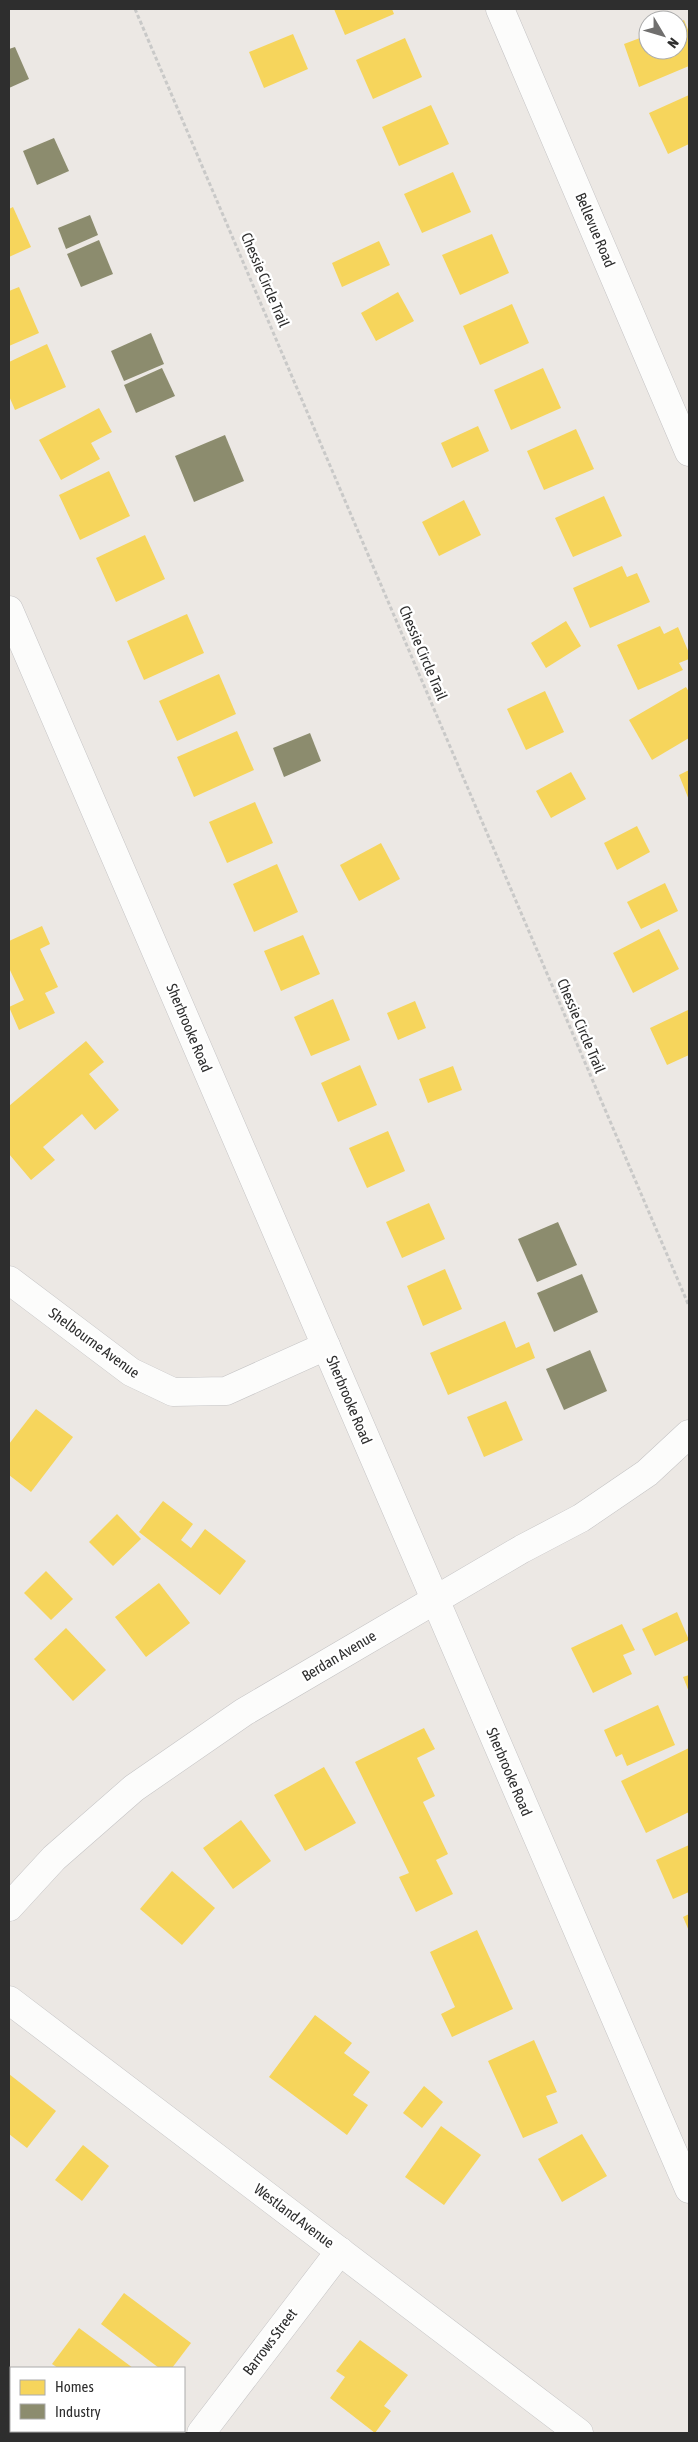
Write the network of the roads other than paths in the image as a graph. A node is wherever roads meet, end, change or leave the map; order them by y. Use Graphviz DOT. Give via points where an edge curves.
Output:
graph roads {
  1 [pos="500,9"];
  2 [pos="689,452"];
  3 [pos="11,620"];
  4 [pos="9,1280"];
  5 [pos="326,1346"];
  6 [pos="689,1434"];
  7 [pos="435,1600"];
  8 [pos="9,1907"];
  9 [pos="9,2000"];
  10 [pos="689,2189"];
  11 [pos="340,2251"];
  12 [pos="201,2433"];
  13 [pos="579,2433"];
  1 -- 2 [label="street, Bellevue Road"];
  3 -- 5 [label="street, Sherbrooke Road"];
  4 -- 5 [label="street, Shelbourne Avenue" via="131,1372 173,1392 226,1392"];
  5 -- 7 [label="street, Sherbrooke Road"];
  6 -- 7 [label="street, Berdan Avenue" via="647,1473 581,1518"];
  7 -- 8 [label="street, Berdan Avenue" via="244,1712 134,1788 54,1858"];
  7 -- 10 [label="street, Sherbrooke Road"];
  9 -- 11 [label="street, Westland Avenue"];
  11 -- 12 [label="street, Barrows Street"];
  11 -- 13 [label="street, Westland Avenue"];
}
